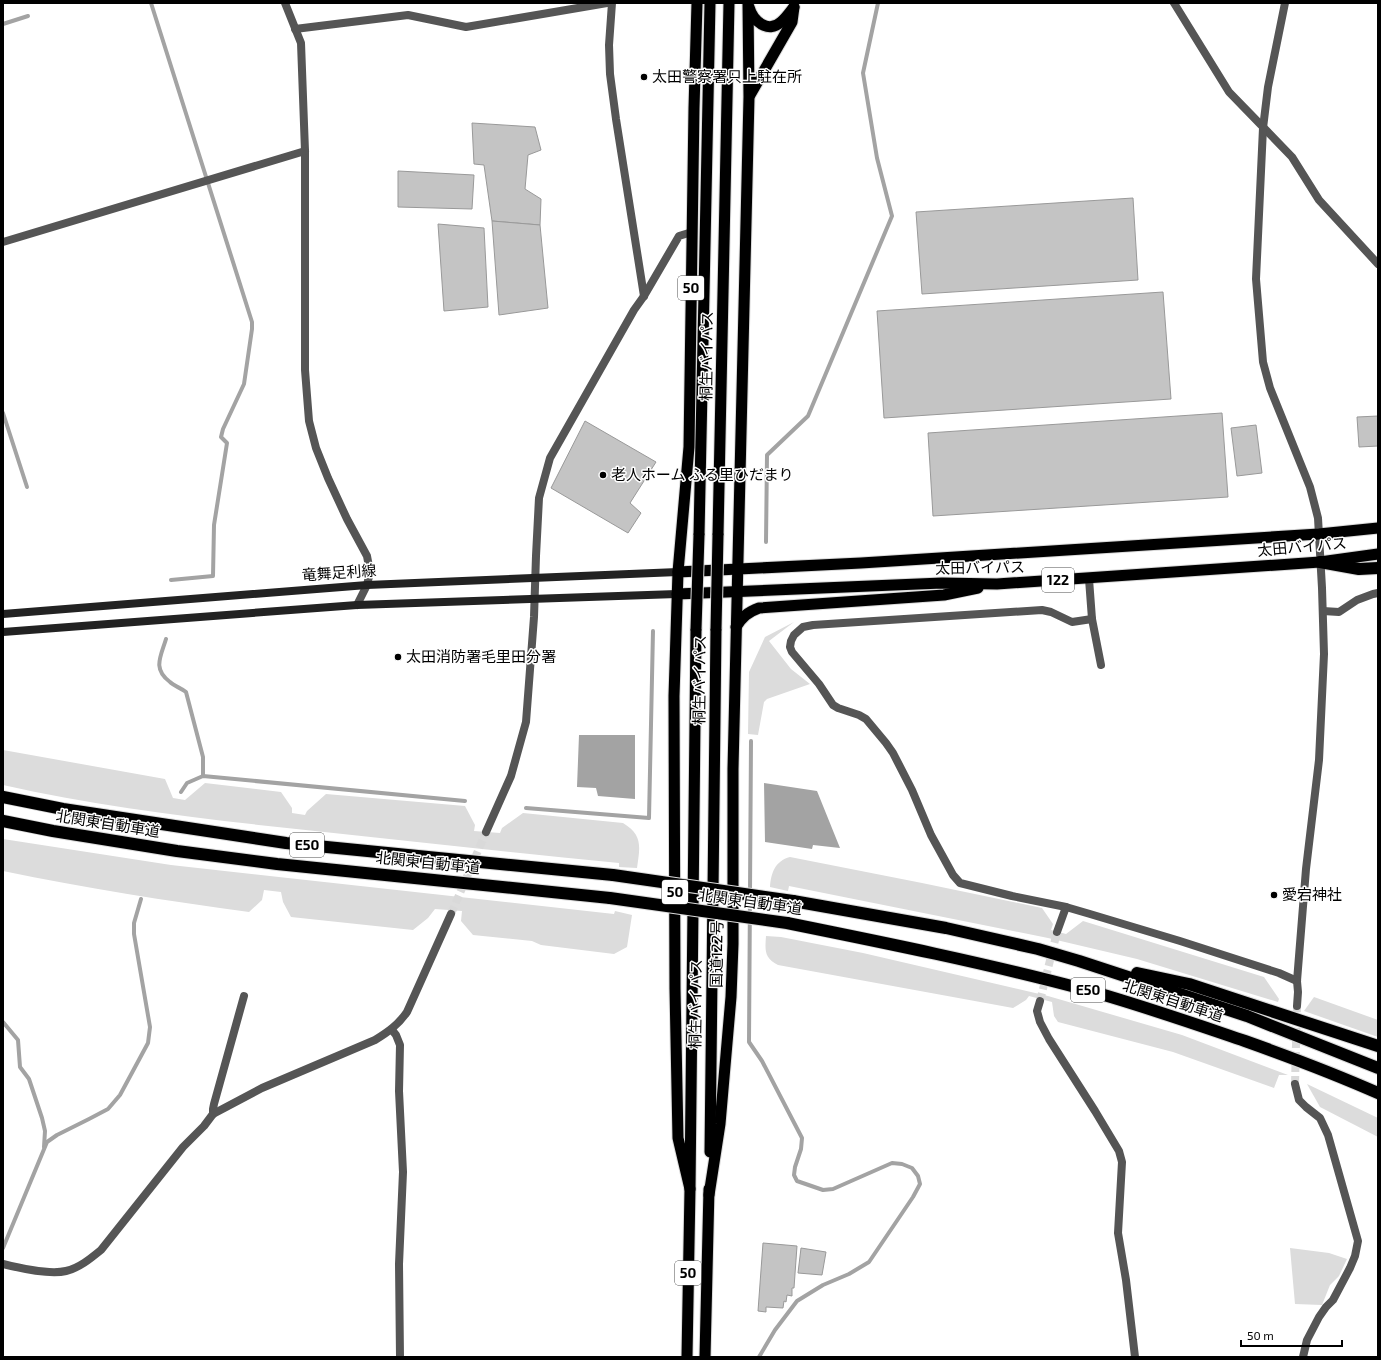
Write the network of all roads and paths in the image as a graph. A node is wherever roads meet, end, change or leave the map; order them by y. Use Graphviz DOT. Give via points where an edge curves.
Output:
graph roads {
  1 [pos="285,3"];
  2 [pos="607,3"];
  3 [pos="612,3"];
  4 [pos="697,3"];
  5 [pos="710,3"];
  6 [pos="729,3"];
  7 [pos="748,3"];
  8 [pos="1174,3"];
  9 [pos="1285,3"];
  10 [pos="295,29"];
  11 [pos="749,97"];
  12 [pos="1263,128"];
  13 [pos="305,151"];
  14 [pos="692,232"];
  15 [pos="3,242"];
  16 [pos="1378,264"];
  17 [pos="644,296"];
  18 [pos="1378,528"];
  19 [pos="1319,534"];
  20 [pos="1378,554"];
  21 [pos="1320,562"];
  22 [pos="1378,568"];
  23 [pos="737,569"];
  24 [pos="678,572"];
  25 [pos="535,578"];
  26 [pos="1089,578"];
  27 [pos="997,584"];
  28 [pos="367,585"];
  29 [pos="736,591"];
  30 [pos="1378,593"];
  31 [pos="677,594"];
  32 [pos="534,599"];
  33 [pos="357,605"];
  34 [pos="1323,611"];
  35 [pos="3,614"];
  36 [pos="1092,619"];
  37 [pos="736,627"];
  38 [pos="3,632"];
  39 [pos="1101,665"];
  40 [pos="3,797"];
  41 [pos="3,821"];
  42 [pos="486,832"];
  43 [pos="1066,907"];
  44 [pos="451,914"];
  45 [pos="1057,932"];
  46 [pos="1079,961"];
  47 [pos="1297,981"];
  48 [pos="244,996"];
  49 [pos="1040,1001"];
  50 [pos="1297,1006"];
  51 [pos="392,1030"];
  52 [pos="1378,1046"];
  53 [pos="1378,1068"];
  54 [pos="1295,1084"];
  55 [pos="1378,1093"];
  56 [pos="214,1114"];
  57 [pos="690,1189"];
  58 [pos="709,1195"];
  59 [pos="3,1264"];
  60 [pos="400,1357"];
  61 [pos="687,1357"];
  62 [pos="705,1357"];
  63 [pos="1135,1357"];
  64 [pos="1303,1357"];
  1 -- 10 [label="street"];
  2 -- 10 [label="street" via="466,27 408,15"];
  3 -- 17 [label="street" via="610,74"];
  4 -- 14 [label="highway, 50"];
  5 -- 57 [label="highway, 桐生バイパス / 50, bridge" via="696,629"];
  6 -- 58 [label="highway, 桐生バイパス / 50, bridge" via="716,629"];
  7 -- 11 [label="highway, 国道122号"];
  7 -- 11 [label="highway" via="751,15 762,25 771,27 780,23 794,8 792,22"];
  8 -- 12 [label="street" via="1229,92"];
  9 -- 12 [label="street" via="1268,87"];
  10 -- 13 [label="street" via="301,43"];
  11 -- 23 [label="highway, 国道122号"];
  12 -- 16 [label="street" via="1292,156 1319,200"];
  12 -- 19 [label="street" via="1256,279 1263,362 1270,388 1310,487 1318,518"];
  13 -- 15 [label="street"];
  13 -- 28 [label="street" via="305,370 309,421 328,478 367,556 370,572"];
  14 -- 17 [label="street" via="679,236"];
  14 -- 24 [label="highway, 50" via="689,447"];
  17 -- 25 [label="street" via="550,458 539,498"];
  18 -- 19 [label="highway, 太田バイパス / 122"];
  19 -- 21 [label="street"];
  19 -- 23 [label="highway, 太田バイパス / 122"];
  20 -- 21 [label="highway, 太田バイパス / 122"];
  21 -- 22 [label="highway" via="1359,569"];
  21 -- 26 [label="highway, 太田バイパス / 122"];
  21 -- 34 [label="street"];
  23 -- 24 [label="highway, 太田バイパス / 122"];
  23 -- 29 [label="highway, 国道122号"];
  24 -- 25 [label="main road, 竜舞足利線"];
  24 -- 31 [label="highway, 50"];
  25 -- 28 [label="main road, 竜舞足利線"];
  25 -- 32 [label="street"];
  26 -- 27 [label="highway, 太田バイパス / 122"];
  26 -- 36 [label="street"];
  27 -- 29 [label="highway, 太田バイパス / 122" via="942,583"];
  27 -- 37 [label="highway" via="944,595 759,608 746,614"];
  28 -- 33 [label="street"];
  28 -- 35 [label="main road, 竜舞足利線"];
  29 -- 31 [label="highway, 太田バイパス / 122"];
  29 -- 37 [label="highway, 国道122号 / 50"];
  30 -- 34 [label="street" via="1357,600 1339,612"];
  31 -- 32 [label="main road"];
  31 -- 57 [label="highway, 50" via="674,720 678,1138"];
  32 -- 33 [label="main road"];
  32 -- 42 [label="street" via="526,722 511,776"];
  33 -- 38 [label="main road"];
  34 -- 47 [label="street" via="1324,654 1319,760 1306,869"];
  36 -- 39 [label="street"];
  36 -- 43 [label="street" via="1072,622 1042,610 813,625 798,631 790,647 834,705 866,719 890,748 931,835 957,880 1012,896"];
  37 -- 58 [label="highway, 国道122号 / 50" via="731,997 720,1124"];
  40 -- 46 [label="highway, 北関東自動車道 / E50, bridge" via="286,843 613,875 793,901 946,928"];
  41 -- 55 [label="highway, 北関東自動車道 / E50, bridge" via="169,850 277,864 610,898 787,923 904,946 1090,991 1161,1012 1267,1049"];
  43 -- 45 [label="street"];
  43 -- 47 [label="street" via="1201,948"];
  44 -- 51 [label="street" via="407,1012"];
  46 -- 52 [label="highway" via="1189,984"];
  46 -- 53 [label="highway, 北関東自動車道 / E50" via="1247,1016"];
  47 -- 50 [label="street"];
  48 -- 56 [label="street" via="214,1104"];
  49 -- 63 [label="street" via="1037,1011 1040,1022 1119,1151 1122,1162 1118,1234"];
  51 -- 56 [label="street" via="375,1040 262,1088"];
  51 -- 60 [label="street" via="400,1045 399,1091 403,1172 399,1285"];
  54 -- 64 [label="street" via="1299,1100 1320,1118 1328,1134 1358,1242 1350,1268 1333,1300 1319,1316 1307,1340"];
  56 -- 59 [label="street" via="183,1147 101,1250 89,1260 65,1272 33,1270"];
  57 -- 61 [label="highway, 桐生バイパス / 50"];
  58 -- 62 [label="highway, 桐生バイパス / 50"];
}
